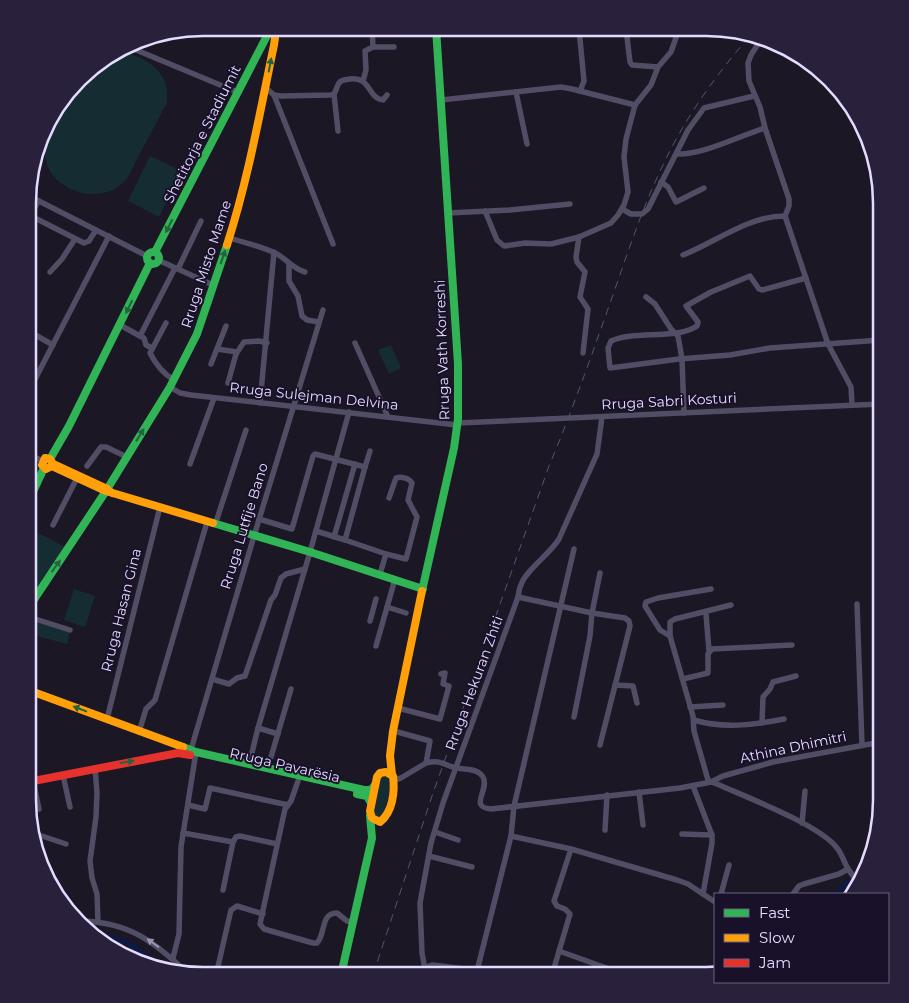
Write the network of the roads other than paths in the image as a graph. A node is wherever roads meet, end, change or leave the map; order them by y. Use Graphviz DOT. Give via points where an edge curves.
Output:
graph roads {
  1 [pos="580,36"];
  2 [pos="627,36"];
  3 [pos="677,36"];
  4 [pos="268,37"];
  5 [pos="273,37"];
  6 [pos="373,37"];
  7 [pos="437,37"];
  8 [pos="757,45"];
  9 [pos="373,47"];
  10 [pos="394,47"];
  11 [pos="137,50"];
  12 [pos="658,67"];
  13 [pos="363,81"];
  14 [pos="266,88"];
  15 [pos="580,91"];
  16 [pos="237,92"];
  17 [pos="516,92"];
  18 [pos="334,94"];
  19 [pos="274,95"];
  20 [pos="387,95"];
  21 [pos="754,96"];
  22 [pos="441,100"];
  23 [pos="635,105"];
  24 [pos="765,128"];
  25 [pos="338,131"];
  26 [pos="527,144"];
  27 [pos="677,154"];
  28 [pos="661,182"];
  29 [pos="704,188"];
  30 [pos="38,201"];
  31 [pos="570,204"];
  32 [pos="36,205"];
  33 [pos="622,209"];
  34 [pos="485,211"];
  35 [pos="448,213"];
  36 [pos="785,216"];
  37 [pos="36,219"];
  38 [pos="201,221"];
  39 [pos="96,230"];
  40 [pos="109,236"];
  41 [pos="579,236"];
  42 [pos="230,238"];
  43 [pos="75,239"];
  44 [pos="333,244"];
  45 [pos="274,252"];
  46 [pos="683,255"];
  47 [pos="152,258"];
  48 [pos="290,264"];
  49 [pos="176,268"];
  50 [pos="50,272"];
  51 [pos="305,272"];
  52 [pos="806,278"];
  53 [pos="213,285"];
  54 [pos="646,297"];
  55 [pos="323,310"];
  56 [pos="319,322"];
  57 [pos="166,323"];
  58 [pos="120,325"];
  59 [pos="226,326"];
  60 [pos="676,333"];
  61 [pos="36,336"];
  62 [pos="140,336"];
  63 [pos="872,341"];
  64 [pos="267,343"];
  65 [pos="355,343"];
  66 [pos="828,344"];
  67 [pos="53,345"];
  68 [pos="152,348"];
  69 [pos="217,349"];
  70 [pos="237,352"];
  71 [pos="583,353"];
  72 [pos="682,359"];
  73 [pos="211,364"];
  74 [pos="36,377"];
  75 [pos="172,383"];
  76 [pos="228,383"];
  77 [pos="214,398"];
  78 [pos="260,403"];
  79 [pos="872,404"];
  80 [pos="852,405"];
  81 [pos="294,407"];
  82 [pos="350,412"];
  83 [pos="684,413"];
  84 [pos="388,417"];
  85 [pos="602,417"];
  86 [pos="457,424"];
  87 [pos="246,430"];
  88 [pos="370,452"];
  89 [pos="126,457"];
  90 [pos="36,458"];
  91 [pos="337,458"];
  92 [pos="49,463"];
  93 [pos="190,464"];
  94 [pos="355,464"];
  95 [pos="87,466"];
  96 [pos="366,467"];
  97 [pos="77,478"];
  98 [pos="36,486"];
  99 [pos="349,486"];
  100 [pos="359,489"];
  101 [pos="108,491"];
  102 [pos="389,498"];
  103 [pos="160,506"];
  104 [pos="259,519"];
  105 [pos="211,524"];
  106 [pos="53,525"];
  107 [pos="316,531"];
  108 [pos="254,536"];
  109 [pos="334,537"];
  110 [pos="345,540"];
  111 [pos="574,548"];
  112 [pos="310,552"];
  113 [pos="386,554"];
  114 [pos="305,569"];
  115 [pos="600,573"];
  116 [pos="380,574"];
  117 [pos="395,579"];
  118 [pos="423,589"];
  119 [pos="711,589"];
  120 [pos="37,596"];
  121 [pos="518,596"];
  122 [pos="376,599"];
  123 [pos="858,604"];
  124 [pos="562,605"];
  125 [pos="731,605"];
  126 [pos="387,608"];
  127 [pos="592,613"];
  128 [pos="406,614"];
  129 [pos="706,614"];
  130 [pos="37,619"];
  131 [pos="370,621"];
  132 [pos="70,630"];
  133 [pos="670,636"];
  134 [pos="792,645"];
  135 [pos="376,646"];
  136 [pos="709,651"];
  137 [pos="441,674"];
  138 [pos="796,676"];
  139 [pos="683,678"];
  140 [pos="212,679"];
  141 [pos="615,686"];
  142 [pos="291,689"];
  143 [pos="37,693"];
  144 [pos="637,703"];
  145 [pos="723,705"];
  146 [pos="690,707"];
  147 [pos="398,708"];
  148 [pos="574,716"];
  149 [pos="107,719"];
  150 [pos="784,719"];
  151 [pos="694,720"];
  152 [pos="762,723"];
  153 [pos="258,728"];
  154 [pos="139,732"];
  155 [pos="394,732"];
  156 [pos="278,734"];
  157 [pos="872,743"];
  158 [pos="600,745"];
  159 [pos="862,745"];
  160 [pos="176,749"];
  161 [pos="193,754"];
  162 [pos="390,754"];
  163 [pos="272,757"];
  164 [pos="426,763"];
  165 [pos="249,765"];
  166 [pos="95,768"];
  167 [pos="457,768"];
  168 [pos="379,773"];
  169 [pos="63,774"];
  170 [pos="393,777"];
  171 [pos="37,780"];
  172 [pos="298,781"];
  173 [pos="707,784"];
  174 [pos="375,785"];
  175 [pos="693,786"];
  176 [pos="805,791"];
  177 [pos="639,792"];
  178 [pos="607,795"];
  179 [pos="37,802"];
  180 [pos="371,803"];
  181 [pos="188,805"];
  182 [pos="288,805"];
  183 [pos="514,806"];
  184 [pos="70,807"];
  185 [pos="40,810"];
  186 [pos="370,816"];
  187 [pos="383,821"];
  188 [pos="802,823"];
  189 [pos="642,825"];
  190 [pos="605,830"];
  191 [pos="435,832"];
  192 [pos="183,834"];
  193 [pos="682,834"];
  194 [pos="40,835"];
  195 [pos="712,835"];
  196 [pos="511,836"];
  197 [pos="458,840"];
  198 [pos="372,841"];
  199 [pos="233,842"];
  200 [pos="66,844"];
  201 [pos="277,844"];
  202 [pos="570,849"];
  203 [pos="429,856"];
  204 [pos="729,865"];
  205 [pos="472,866"];
  206 [pos="849,870"];
  207 [pos="853,876"];
  208 [pos="223,890"];
  209 [pos="720,893"];
  210 [pos="795,893"];
  211 [pos="703,894"];
  212 [pos="714,901"];
  213 [pos="263,914"];
  214 [pos="89,921"];
  215 [pos="98,922"];
  216 [pos="353,922"];
  217 [pos="559,951"];
  218 [pos="173,958"];
  219 [pos="180,965"];
  220 [pos="218,966"];
  221 [pos="343,966"];
  222 [pos="426,966"];
  223 [pos="478,966"];
  224 [pos="555,966"];
  225 [pos="601,966"];
  1 -- 15 [label="street" via="584,81"];
  2 -- 12 [label="street" via="632,65"];
  3 -- 12 [label="street" via="672,52"];
  4 -- 16 [label="main road, Shetitorja e Stadiumit"];
  14 -- 5 [label="main road, Rruga Misto Mame, one-way"];
  6 -- 9 [label="street"];
  7 -- 22 [label="main road, Rruga Vath Korreshi"];
  8 -- 21 [label="street" via="747,69"];
  9 -- 10 [label="street"];
  9 -- 13 [label="street" via="365,51"];
  11 -- 16 [label="street"];
  12 -- 23 [label="street" via="651,86"];
  13 -- 18 [label="street" via="342,80"];
  13 -- 20 [label="street" via="379,100"];
  14 -- 19 [label="street"];
  14 -- 42 [label="main road, Rruga Misto Mame"];
  15 -- 17 [label="street" via="561,87"];
  15 -- 23 [label="street"];
  16 -- 47 [label="main road, Shetitorja e Stadiumit, one-way"];
  17 -- 22 [label="street"];
  17 -- 26 [label="street"];
  18 -- 19 [label="street"];
  18 -- 25 [label="street"];
  19 -- 44 [label="street"];
  21 -- 24 [label="street"];
  21 -- 27 [label="street" via="704,108 688,130"];
  22 -- 35 [label="main road, Rruga Vath Korreshi"];
  23 -- 33 [label="street" via="626,139 624,157 628,192"];
  24 -- 27 [label="street" via="710,148"];
  24 -- 36 [label="street" via="789,200"];
  27 -- 28 [label="street"];
  28 -- 29 [label="street" via="668,187 676,202"];
  28 -- 33 [label="street" via="644,214 631,214"];
  30 -- 32 [label="street"];
  30 -- 39 [label="street"];
  31 -- 34 [label="street"];
  33 -- 41 [label="street" via="611,223"];
  34 -- 35 [label="street"];
  34 -- 41 [label="street" via="497,240 504,246 551,244"];
  35 -- 86 [label="main road, Rruga Vath Korreshi" via="458,364"];
  36 -- 46 [label="street" via="747,225"];
  36 -- 52 [label="street"];
  37 -- 43 [label="street"];
  38 -- 49 [label="street"];
  39 -- 40 [label="street"];
  39 -- 43 [label="street" via="89,241 84,243"];
  40 -- 47 [label="street"];
  40 -- 67 [label="street"];
  41 -- 71 [label="street" via="576,256 585,272 580,297 588,309"];
  42 -- 45 [label="street"];
  53 -- 42 [label="main road, Rruga Misto Mame, one-way"];
  43 -- 50 [label="street"];
  45 -- 48 [label="street"];
  45 -- 64 [label="street"];
  47 -- 49 [label="street"];
  47 -- 58 [label="main road, Shetitorja e Stadiumit, one-way"];
  48 -- 51 [label="street"];
  48 -- 56 [label="street" via="289,281 302,316"];
  49 -- 53 [label="street"];
  49 -- 62 [label="street"];
  52 -- 60 [label="street" via="762,290 750,276 711,292 686,306 698,322 697,326"];
  52 -- 66 [label="street"];
  53 -- 75 [label="main road, Rruga Misto Mame" via="197,334"];
  54 -- 60 [label="street"];
  55 -- 56 [label="street, Rruga Lutfije Bano"];
  56 -- 81 [label="street, Rruga Lutfije Bano"];
  57 -- 68 [label="street"];
  58 -- 62 [label="street"];
  58 -- 92 [label="main road, Shetitorja e Stadiumit"];
  59 -- 69 [label="street"];
  60 -- 72 [label="street"];
  60 -- 72 [label="street" via="614,340 608,348 610,368"];
  61 -- 67 [label="street"];
  62 -- 68 [label="street"];
  63 -- 66 [label="street"];
  64 -- 70 [label="street" via="244,342"];
  64 -- 78 [label="street"];
  65 -- 84 [label="street"];
  66 -- 72 [label="street"];
  66 -- 80 [label="street" via="852,386"];
  67 -- 74 [label="street"];
  68 -- 75 [label="street" via="150,353"];
  69 -- 70 [label="street"];
  69 -- 73 [label="street"];
  70 -- 76 [label="street"];
  72 -- 83 [label="street"];
  75 -- 77 [label="street, Rruga Sulejman Delvina" via="180,393"];
  89 -- 75 [label="main road, Rruga Misto Mame, one-way"];
  77 -- 78 [label="street, Rruga Sulejman Delvina"];
  77 -- 93 [label="street"];
  78 -- 81 [label="street, Rruga Sulejman Delvina"];
  79 -- 80 [label="street, Rruga Sabri Kosturi"];
  80 -- 83 [label="street, Rruga Sabri Kosturi"];
  81 -- 82 [label="street, Rruga Sulejman Delvina"];
  81 -- 104 [label="street, Rruga Lutfije Bano"];
  82 -- 84 [label="street, Rruga Sulejman Delvina"];
  82 -- 91 [label="street"];
  83 -- 85 [label="street, Rruga Sabri Kosturi"];
  84 -- 86 [label="street, Rruga Sulejman Delvina"];
  85 -- 86 [label="street, Rruga Sabri Kosturi"];
  85 -- 121 [label="street, Rruga Hekuran Zhiti" via="597,454 569,518 553,548 521,584"];
  86 -- 118 [label="main road, Rruga Vath Korreshi"];
  87 -- 105 [label="street"];
  88 -- 96 [label="street"];
  89 -- 95 [label="street" via="101,447"];
  89 -- 101 [label="main road, Rruga Misto Mame"];
  90 -- 92 [label="street"];
  91 -- 94 [label="street"];
  91 -- 104 [label="street" via="318,453 313,456 292,529"];
  91 -- 107 [label="street"];
  92 -- 97 [label="main road"];
  92 -- 98 [label="main road, Shetitorja e Stadiumit"];
  92 -- 101 [label="main road"];
  94 -- 96 [label="street"];
  94 -- 99 [label="street"];
  96 -- 100 [label="street"];
  97 -- 101 [label="main road"];
  97 -- 106 [label="street"];
  99 -- 100 [label="street"];
  99 -- 109 [label="street"];
  100 -- 110 [label="street"];
  101 -- 103 [label="main road"];
  120 -- 101 [label="main road, Rruga Misto Mame, one-way"];
  102 -- 113 [label="street" via="396,478 408,479 412,483 408,500 417,517 406,559"];
  103 -- 105 [label="main road"];
  103 -- 149 [label="street, Rruga Hasan Gina"];
  104 -- 108 [label="street, Rruga Lutfije Bano"];
  105 -- 108 [label="main road"];
  105 -- 154 [label="street" via="155,700 146,709"];
  107 -- 109 [label="street"];
  107 -- 112 [label="street"];
  108 -- 112 [label="main road"];
  108 -- 140 [label="street, Rruga Lutfije Bano"];
  109 -- 110 [label="street"];
  110 -- 113 [label="street"];
  111 -- 124 [label="street"];
  112 -- 114 [label="street"];
  112 -- 116 [label="main road"];
  113 -- 116 [label="street"];
  114 -- 140 [label="street" via="281,578 245,676 229,684"];
  114 -- 153 [label="street"];
  115 -- 127 [label="street"];
  116 -- 117 [label="main road"];
  117 -- 118 [label="main road"];
  117 -- 126 [label="street"];
  118 -- 147 [label="main road, Rruga Vath Korreshi"];
  119 -- 133 [label="street" via="646,602 645,606 660,630"];
  121 -- 124 [label="street"];
  121 -- 167 [label="street, Rruga Hekuran Zhiti"];
  122 -- 131 [label="street"];
  123 -- 159 [label="street"];
  124 -- 127 [label="street"];
  124 -- 183 [label="street"];
  125 -- 133 [label="street" via="672,620"];
  126 -- 128 [label="street"];
  126 -- 135 [label="street"];
  127 -- 141 [label="street" via="630,621"];
  127 -- 148 [label="street"];
  129 -- 136 [label="street"];
  130 -- 132 [label="street"];
  133 -- 139 [label="street"];
  134 -- 136 [label="street" via="715,648"];
  136 -- 139 [label="street" via="708,673"];
  137 -- 147 [label="street" via="445,674 443,684 449,686 440,719"];
  138 -- 152 [label="street" via="773,682 763,697"];
  139 -- 146 [label="street"];
  140 -- 161 [label="street, Rruga Lutfije Bano"];
  141 -- 144 [label="street" via="633,686"];
  141 -- 158 [label="street"];
  142 -- 156 [label="street"];
  149 -- 143 [label="main road, one-way"];
  145 -- 146 [label="street"];
  146 -- 151 [label="street"];
  147 -- 155 [label="main road, Rruga Vath Korreshi"];
  149 -- 154 [label="main road"];
  150 -- 152 [label="street"];
  151 -- 152 [label="street" via="721,725"];
  151 -- 173 [label="street"];
  153 -- 156 [label="street"];
  153 -- 165 [label="street"];
  154 -- 160 [label="main road"];
  155 -- 162 [label="main road, Rruga Vath Korreshi"];
  155 -- 164 [label="street" via="430,741"];
  156 -- 163 [label="street"];
  157 -- 159 [label="street, Athina Dhimitri"];
  159 -- 173 [label="street, Athina Dhimitri" via="773,762"];
  160 -- 161 [label="main road"];
  166 -- 160 [label="main road, one-way"];
  161 -- 165 [label="main road, Rruga Pavarësia"];
  161 -- 172 [label="main road, Rruga Pavarësia"];
  161 -- 181 [label="street, Rruga Lutfije Bano"];
  162 -- 168 [label="main road, Rruga Vath Korreshi"];
  162 -- 170 [label="main road, Rruga Vath Korreshi"];
  164 -- 167 [label="street" via="436,762"];
  164 -- 170 [label="street" via="403,777"];
  165 -- 174 [label="main road, Rruga Pavarësia" via="364,790 371,790"];
  166 -- 169 [label="main road"];
  166 -- 215 [label="street" via="97,796 90,861 97,894"];
  167 -- 183 [label="street" via="471,770 482,777 485,783 480,801 484,808"];
  167 -- 191 [label="street, Rruga Hekuran Zhiti"];
  168 -- 170 [label="main road" via="387,772"];
  168 -- 174 [label="main road, Rruga Vath Korreshi"];
  169 -- 171 [label="main road"];
  169 -- 184 [label="street"];
  170 -- 187 [label="main road, Rruga Vath Korreshi" via="389,811"];
  172 -- 180 [label="main road, Rruga Pavarësia" via="366,796"];
  172 -- 182 [label="street"];
  173 -- 175 [label="street"];
  173 -- 188 [label="street" via="764,804"];
  174 -- 180 [label="main road, Rruga Vath Korreshi"];
  175 -- 177 [label="street"];
  175 -- 195 [label="street"];
  176 -- 188 [label="street"];
  177 -- 178 [label="street"];
  177 -- 189 [label="street"];
  178 -- 183 [label="street"];
  178 -- 190 [label="street"];
  179 -- 185 [label="street"];
  180 -- 186 [label="main road, Rruga Vath Korreshi"];
  181 -- 182 [label="street" via="205,809 210,788"];
  181 -- 192 [label="street, Rruga Lutfije Bano"];
  182 -- 201 [label="street"];
  183 -- 196 [label="street"];
  186 -- 187 [label="main road"];
  186 -- 198 [label="main road"];
  187 -- 198 [label="main road"];
  188 -- 206 [label="street" via="838,848"];
  191 -- 197 [label="street"];
  191 -- 203 [label="street, Rruga Hekuran Zhiti"];
  192 -- 199 [label="street"];
  192 -- 218 [label="street, Rruga Lutfije Bano" via="180,926"];
  193 -- 195 [label="street"];
  194 -- 200 [label="street"];
  195 -- 211 [label="street"];
  196 -- 202 [label="street"];
  196 -- 223 [label="street"];
  198 -- 216 [label="main road"];
  199 -- 201 [label="street" via="240,836"];
  199 -- 208 [label="street"];
  201 -- 213 [label="street"];
  202 -- 211 [label="street" via="682,882"];
  202 -- 217 [label="street" via="554,900 557,906 570,914"];
  203 -- 205 [label="street"];
  203 -- 222 [label="street, Rruga Hekuran Zhiti" via="420,903 422,953"];
  204 -- 209 [label="street"];
  206 -- 207 [label="street"];
  206 -- 210 [label="street" via="799,886"];
  211 -- 212 [label="street"];
  213 -- 216 [label="street" via="260,924 264,930 313,943 320,940 329,915 337,913"];
  213 -- 220 [label="street" via="237,906 231,910"];
  214 -- 215 [label="street"];
  218 -- 215 [label="street, one-way" via="140,935"];
  216 -- 221 [label="main road"];
  217 -- 224 [label="street"];
  217 -- 225 [label="street"];
  218 -- 219 [label="street"];
}
